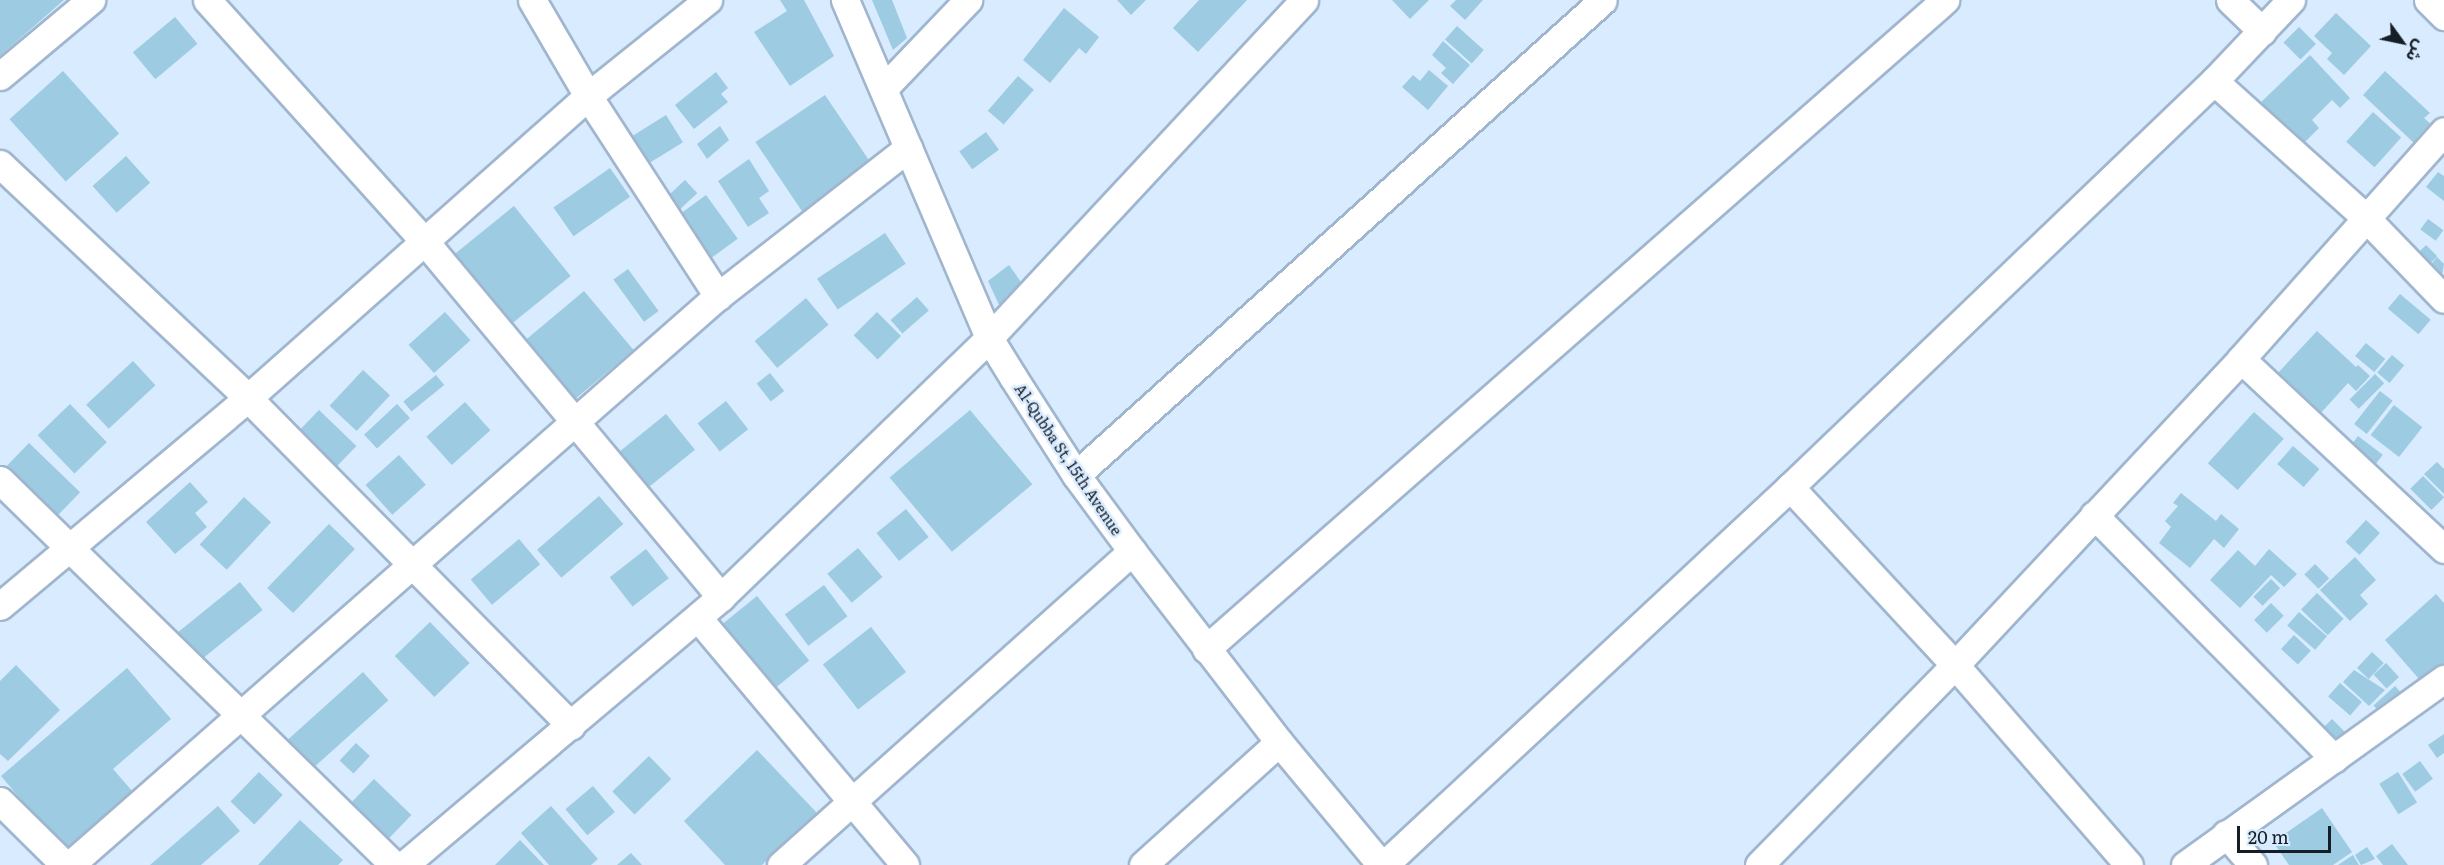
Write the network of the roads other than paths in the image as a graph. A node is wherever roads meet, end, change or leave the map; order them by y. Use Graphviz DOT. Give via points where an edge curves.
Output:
graph roads {
  1 [pos="91,0"];
  2 [pos="207,0"];
  3 [pos="531,0"];
  4 [pos="708,0"];
  5 [pos="845,0"];
  6 [pos="968,0"];
  7 [pos="1304,0"];
  8 [pos="1603,0"];
  9 [pos="1945,0"];
  10 [pos="2230,0"];
  11 [pos="2291,0"];
  12 [pos="2428,0"];
  13 [pos="2444,16"];
  14 [pos="2262,31"];
  15 [pos="0,76"];
  16 [pos="2214,81"];
  17 [pos="884,88"];
  18 [pos="588,96"];
  19 [pos="2444,131"];
  20 [pos="908,148"];
  21 [pos="0,164"];
  22 [pos="2366,218"];
  23 [pos="426,243"];
  24 [pos="718,296"];
  25 [pos="2444,299"];
  26 [pos="989,338"];
  27 [pos="2241,359"];
  28 [pos="248,398"];
  29 [pos="573,421"];
  30 [pos="1076,475"];
  31 [pos="0,480"];
  32 [pos="1790,487"];
  33 [pos="2094,515"];
  34 [pos="69,547"];
  35 [pos="2444,549"];
  36 [pos="1132,551"];
  37 [pos="413,562"];
  38 [pos="721,597"];
  39 [pos="0,606"];
  40 [pos="698,618"];
  41 [pos="1206,649"];
  42 [pos="1955,665"];
  43 [pos="2444,679"];
  44 [pos="239,716"];
  45 [pos="572,725"];
  46 [pos="1279,742"];
  47 [pos="2334,758"];
  48 [pos="851,799"];
  49 [pos="0,801"];
  50 [pos="2226,834"];
  51 [pos="65,865"];
  52 [pos="70,865"];
  53 [pos="394,865"];
  54 [pos="404,865"];
  55 [pos="781,865"];
  56 [pos="905,865"];
  57 [pos="1143,865"];
  58 [pos="1382,865"];
  59 [pos="1759,865"];
  60 [pos="2129,865"];
  61 [pos="2185,865"];
  62 [pos="2253,865"];
  1 -- 15 [label="street"];
  2 -- 23 [label="street"];
  3 -- 18 [label="street"];
  4 -- 18 [label="street"];
  5 -- 17 [label="street, Al-Qubba St, 15th Avenue"];
  6 -- 17 [label="street"];
  7 -- 26 [label="street"];
  8 -- 30 [label="street"];
  9 -- 41 [label="street"];
  10 -- 14 [label="street"];
  11 -- 14 [label="street"];
  12 -- 13 [label="street"];
  14 -- 16 [label="street"];
  16 -- 22 [label="street"];
  16 -- 32 [label="street"];
  17 -- 20 [label="street, Al-Qubba St, 15th Avenue"];
  18 -- 23 [label="street"];
  18 -- 24 [label="street"];
  19 -- 22 [label="street"];
  20 -- 24 [label="street"];
  20 -- 26 [label="street, Al-Qubba St, 15th Avenue"];
  21 -- 28 [label="street"];
  22 -- 25 [label="street"];
  22 -- 27 [label="street"];
  23 -- 28 [label="street"];
  23 -- 29 [label="street"];
  24 -- 29 [label="street"];
  26 -- 30 [label="street, Al-Qubba St, 15th Avenue"];
  26 -- 38 [label="street"];
  27 -- 33 [label="street"];
  27 -- 35 [label="street"];
  28 -- 34 [label="street"];
  28 -- 37 [label="street"];
  29 -- 37 [label="street"];
  29 -- 38 [label="street"];
  30 -- 36 [label="street, Al-Qubba St, 15th Avenue"];
  31 -- 34 [label="street"];
  32 -- 42 [label="street"];
  32 -- 58 [label="street"];
  33 -- 42 [label="street"];
  33 -- 47 [label="street"];
  34 -- 39 [label="street"];
  34 -- 44 [label="street"];
  36 -- 41 [label="street, Al-Qubba St, 15th Avenue"];
  36 -- 48 [label="street"];
  37 -- 44 [label="street"];
  37 -- 45 [label="street"];
  38 -- 40 [label="street"];
  40 -- 45 [label="street"];
  40 -- 48 [label="street"];
  41 -- 46 [label="street, Al-Qubba St, 15th Avenue"];
  42 -- 59 [label="street"];
  42 -- 60 [label="street"];
  43 -- 47 [label="street"];
  44 -- 52 [label="street"];
  44 -- 53 [label="street"];
  45 -- 54 [label="street"];
  46 -- 57 [label="street"];
  46 -- 58 [label="street, Al-Qubba St, 15th Avenue"];
  47 -- 50 [label="street"];
  48 -- 55 [label="street"];
  48 -- 56 [label="street"];
  49 -- 51 [label="street"];
  50 -- 61 [label="street"];
  50 -- 62 [label="street"];
}
